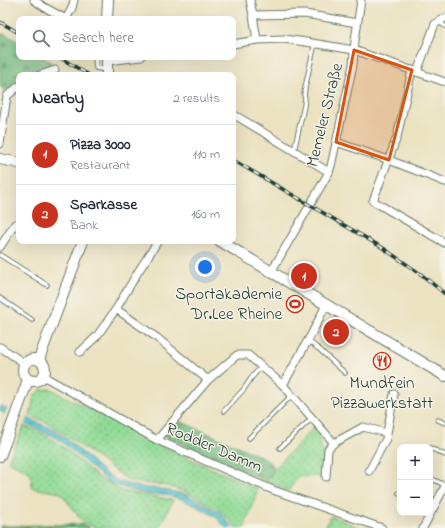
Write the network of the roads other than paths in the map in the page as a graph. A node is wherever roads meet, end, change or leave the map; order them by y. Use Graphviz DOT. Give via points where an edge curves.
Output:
graph roads {
  1 [pos="34,0"];
  2 [pos="74,0"];
  3 [pos="108,0"];
  4 [pos="250,0"];
  5 [pos="361,0"];
  6 [pos="253,15"];
  7 [pos="62,16"];
  8 [pos="67,16"];
  9 [pos="107,16"];
  10 [pos="443,22"];
  11 [pos="357,23"];
  12 [pos="257,40"];
  13 [pos="315,43"];
  14 [pos="236,44"];
  15 [pos="354,50"];
  16 [pos="95,60"];
  17 [pos="130,60"];
  18 [pos="107,66"];
  19 [pos="55,70"];
  20 [pos="415,71"];
  21 [pos="49,72"];
  22 [pos="445,82"];
  23 [pos="16,88"];
  24 [pos="236,116"];
  25 [pos="336,142"];
  26 [pos="0,144"];
  27 [pos="294,151"];
  28 [pos="0,160"];
  29 [pos="389,160"];
  30 [pos="16,163"];
  31 [pos="329,172"];
  32 [pos="445,182"];
  33 [pos="15,224"];
  34 [pos="445,243"];
  35 [pos="83,244"];
  36 [pos="156,244"];
  37 [pos="225,244"];
  38 [pos="0,247"];
  39 [pos="0,255"];
  40 [pos="271,272"];
  41 [pos="46,286"];
  42 [pos="0,298"];
  43 [pos="326,305"];
  44 [pos="116,309"];
  45 [pos="32,320"];
  46 [pos="308,341"];
  47 [pos="0,347"];
  48 [pos="80,352"];
  49 [pos="39,359"];
  50 [pos="24,363"];
  51 [pos="261,367"];
  52 [pos="345,373"];
  53 [pos="43,376"];
  54 [pos="445,376"];
  55 [pos="28,380"];
  56 [pos="208,380"];
  57 [pos="283,385"];
  58 [pos="394,394"];
  59 [pos="292,395"];
  60 [pos="224,411"];
  61 [pos="312,418"];
  62 [pos="438,420"];
  63 [pos="445,424"];
  64 [pos="387,433"];
  65 [pos="250,438"];
  66 [pos="156,440"];
  67 [pos="334,443"];
  68 [pos="280,448"];
  69 [pos="433,449"];
  70 [pos="445,455"];
  71 [pos="0,456"];
  72 [pos="369,471"];
  73 [pos="326,476"];
  74 [pos="433,479"];
  75 [pos="445,485"];
  76 [pos="433,506"];
  77 [pos="428,516"];
  78 [pos="382,528"];
  79 [pos="423,528"];
  1 -- 7 [label="street"];
  2 -- 8 [label="street"];
  3 -- 9 [label="street"];
  4 -- 6 [label="street"];
  5 -- 11 [label="street, Memeler Straße"];
  6 -- 11 [label="street" via="305,14"];
  6 -- 12 [label="street"];
  10 -- 20 [label="street" via="435,24"];
  11 -- 15 [label="street, Memeler Straße"];
  12 -- 13 [label="street" via="284,39"];
  12 -- 14 [label="street"];
  13 -- 15 [label="street"];
  13 -- 27 [label="lane"];
  15 -- 20 [label="street"];
  15 -- 25 [label="street, Memeler Straße"];
  16 -- 18 [label="lane" via="96,68"];
  17 -- 18 [label="street"];
  19 -- 21 [label="street"];
  20 -- 22 [label="street"];
  20 -- 29 [label="street"];
  23 -- 26 [label="street" via="7,96"];
  24 -- 27 [label="street"];
  25 -- 29 [label="street"];
  25 -- 31 [label="street, Memeler Straße"];
  27 -- 31 [label="street"];
  28 -- 30 [label="street"];
  29 -- 32 [label="street"];
  29 -- 34 [label="street" via="373,201"];
  31 -- 40 [label="street, Memeler Straße"];
  33 -- 38 [label="street"];
  35 -- 49 [label="street"];
  36 -- 44 [label="street"];
  37 -- 40 [label="street"];
  39 -- 41 [label="lane"];
  40 -- 43 [label="street"];
  42 -- 45 [label="lane"];
  43 -- 46 [label="street"];
  43 -- 54 [label="street"];
  44 -- 48 [label="street" via="97,336"];
  44 -- 56 [label="street" via="156,337"];
  46 -- 52 [label="lane"];
  46 -- 57 [label="street"];
  47 -- 50 [label="street"];
  49 -- 50 [label="street" via="31,358"];
  49 -- 53 [label="street" via="45,367"];
  50 -- 55 [label="street" via="22,372"];
  51 -- 56 [label="street" via="248,355 236,355"];
  51 -- 57 [label="street"];
  51 -- 60 [label="lane"];
  53 -- 55 [label="street" via="36,381"];
  53 -- 66 [label="street, Rodder Damm"];
  55 -- 71 [label="street"];
  56 -- 66 [label="street"];
  57 -- 59 [label="street"];
  58 -- 64 [label="street"];
  59 -- 61 [label="street"];
  59 -- 65 [label="lane"];
  61 -- 67 [label="street"];
  61 -- 68 [label="lane"];
  62 -- 63 [label="lane"];
  64 -- 67 [label="street" via="363,427"];
  64 -- 72 [label="street"];
  66 -- 78 [label="street, Rodder Damm" via="273,490"];
  67 -- 73 [label="street" via="328,449"];
  69 -- 70 [label="lane"];
  74 -- 75 [label="lane"];
  75 -- 76 [label="street"];
  77 -- 79 [label="street"];
}
